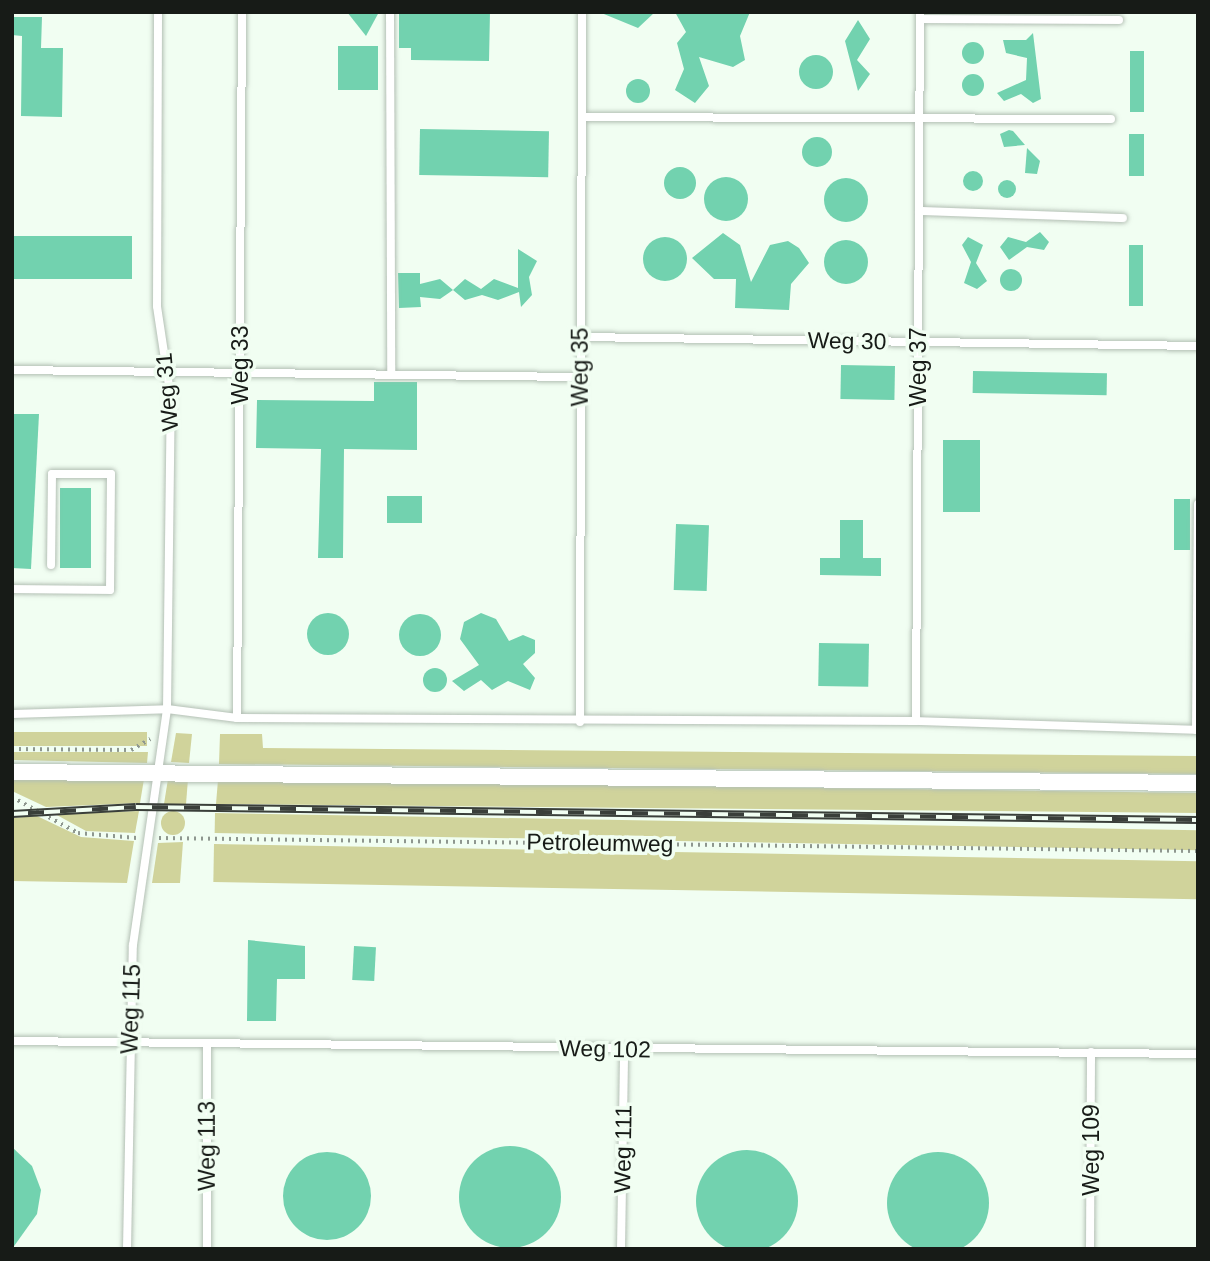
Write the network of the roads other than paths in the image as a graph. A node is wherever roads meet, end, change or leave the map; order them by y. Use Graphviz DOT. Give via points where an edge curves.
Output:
graph roads {
  1 [pos="158,12"];
  2 [pos="242,12"];
  3 [pos="390,12"];
  4 [pos="582,12"];
  5 [pos="920,15"];
  6 [pos="1119,20"];
  7 [pos="919,115"];
  8 [pos="582,117"];
  9 [pos="1111,119"];
  10 [pos="919,211"];
  11 [pos="1123,218"];
  12 [pos="580,337"];
  13 [pos="918,342"];
  14 [pos="1198,346"];
  15 [pos="12,370"];
  16 [pos="167,371"];
  17 [pos="239,372"];
  18 [pos="391,374"];
  19 [pos="580,377"];
  20 [pos="1198,504"];
  21 [pos="51,565"];
  22 [pos="12,589"];
  23 [pos="167,709"];
  24 [pos="12,714"];
  25 [pos="237,718"];
  26 [pos="916,721"];
  27 [pos="580,722"];
  28 [pos="1197,730"];
  29 [pos="156,771"];
  30 [pos="12,772"];
  31 [pos="1198,783"];
  32 [pos="12,1041"];
  33 [pos="130,1042"];
  34 [pos="207,1044"];
  35 [pos="624,1050"];
  36 [pos="1091,1052"];
  37 [pos="1198,1054"];
  38 [pos="127,1249"];
  39 [pos="206,1249"];
  40 [pos="621,1249"];
  41 [pos="1090,1249"];
  1 -- 16 [label="lane, Weg 31" via="157,306"];
  2 -- 17 [label="lane, Weg 33"];
  3 -- 18 [label="lane"];
  4 -- 8 [label="lane, Weg 35"];
  5 -- 6 [label="lane"];
  5 -- 7 [label="lane, Weg 37"];
  7 -- 8 [label="lane"];
  7 -- 9 [label="lane"];
  7 -- 10 [label="lane, Weg 37"];
  8 -- 12 [label="lane, Weg 35"];
  10 -- 11 [label="lane"];
  10 -- 13 [label="lane, Weg 37"];
  12 -- 13 [label="lane, Weg 30"];
  12 -- 19 [label="lane, Weg 35"];
  13 -- 14 [label="lane, Weg 30"];
  13 -- 26 [label="lane, Weg 37"];
  15 -- 16 [label="lane"];
  16 -- 17 [label="lane"];
  16 -- 23 [label="lane, Weg 31"];
  17 -- 18 [label="lane"];
  17 -- 25 [label="lane, Weg 33"];
  18 -- 19 [label="lane"];
  19 -- 27 [label="lane, Weg 35"];
  20 -- 28 [label="lane"];
  21 -- 22 [label="lane" via="52,474 111,474 110,590"];
  23 -- 24 [label="lane"];
  23 -- 25 [label="lane"];
  23 -- 29 [label="lane, Weg 31"];
  25 -- 27 [label="lane"];
  26 -- 27 [label="lane"];
  26 -- 28 [label="lane"];
  29 -- 30 [label="street"];
  29 -- 31 [label="street"];
  29 -- 33 [label="lane, Weg 115" via="145,838"];
  32 -- 33 [label="lane, Weg 102"];
  33 -- 34 [label="lane, Weg 102"];
  33 -- 38 [label="lane, Weg 115"];
  34 -- 35 [label="lane, Weg 102"];
  34 -- 39 [label="lane, Weg 113"];
  35 -- 36 [label="lane, Weg 102"];
  35 -- 40 [label="lane, Weg 111"];
  36 -- 37 [label="lane, Weg 102"];
  36 -- 41 [label="lane, Weg 109"];
}
